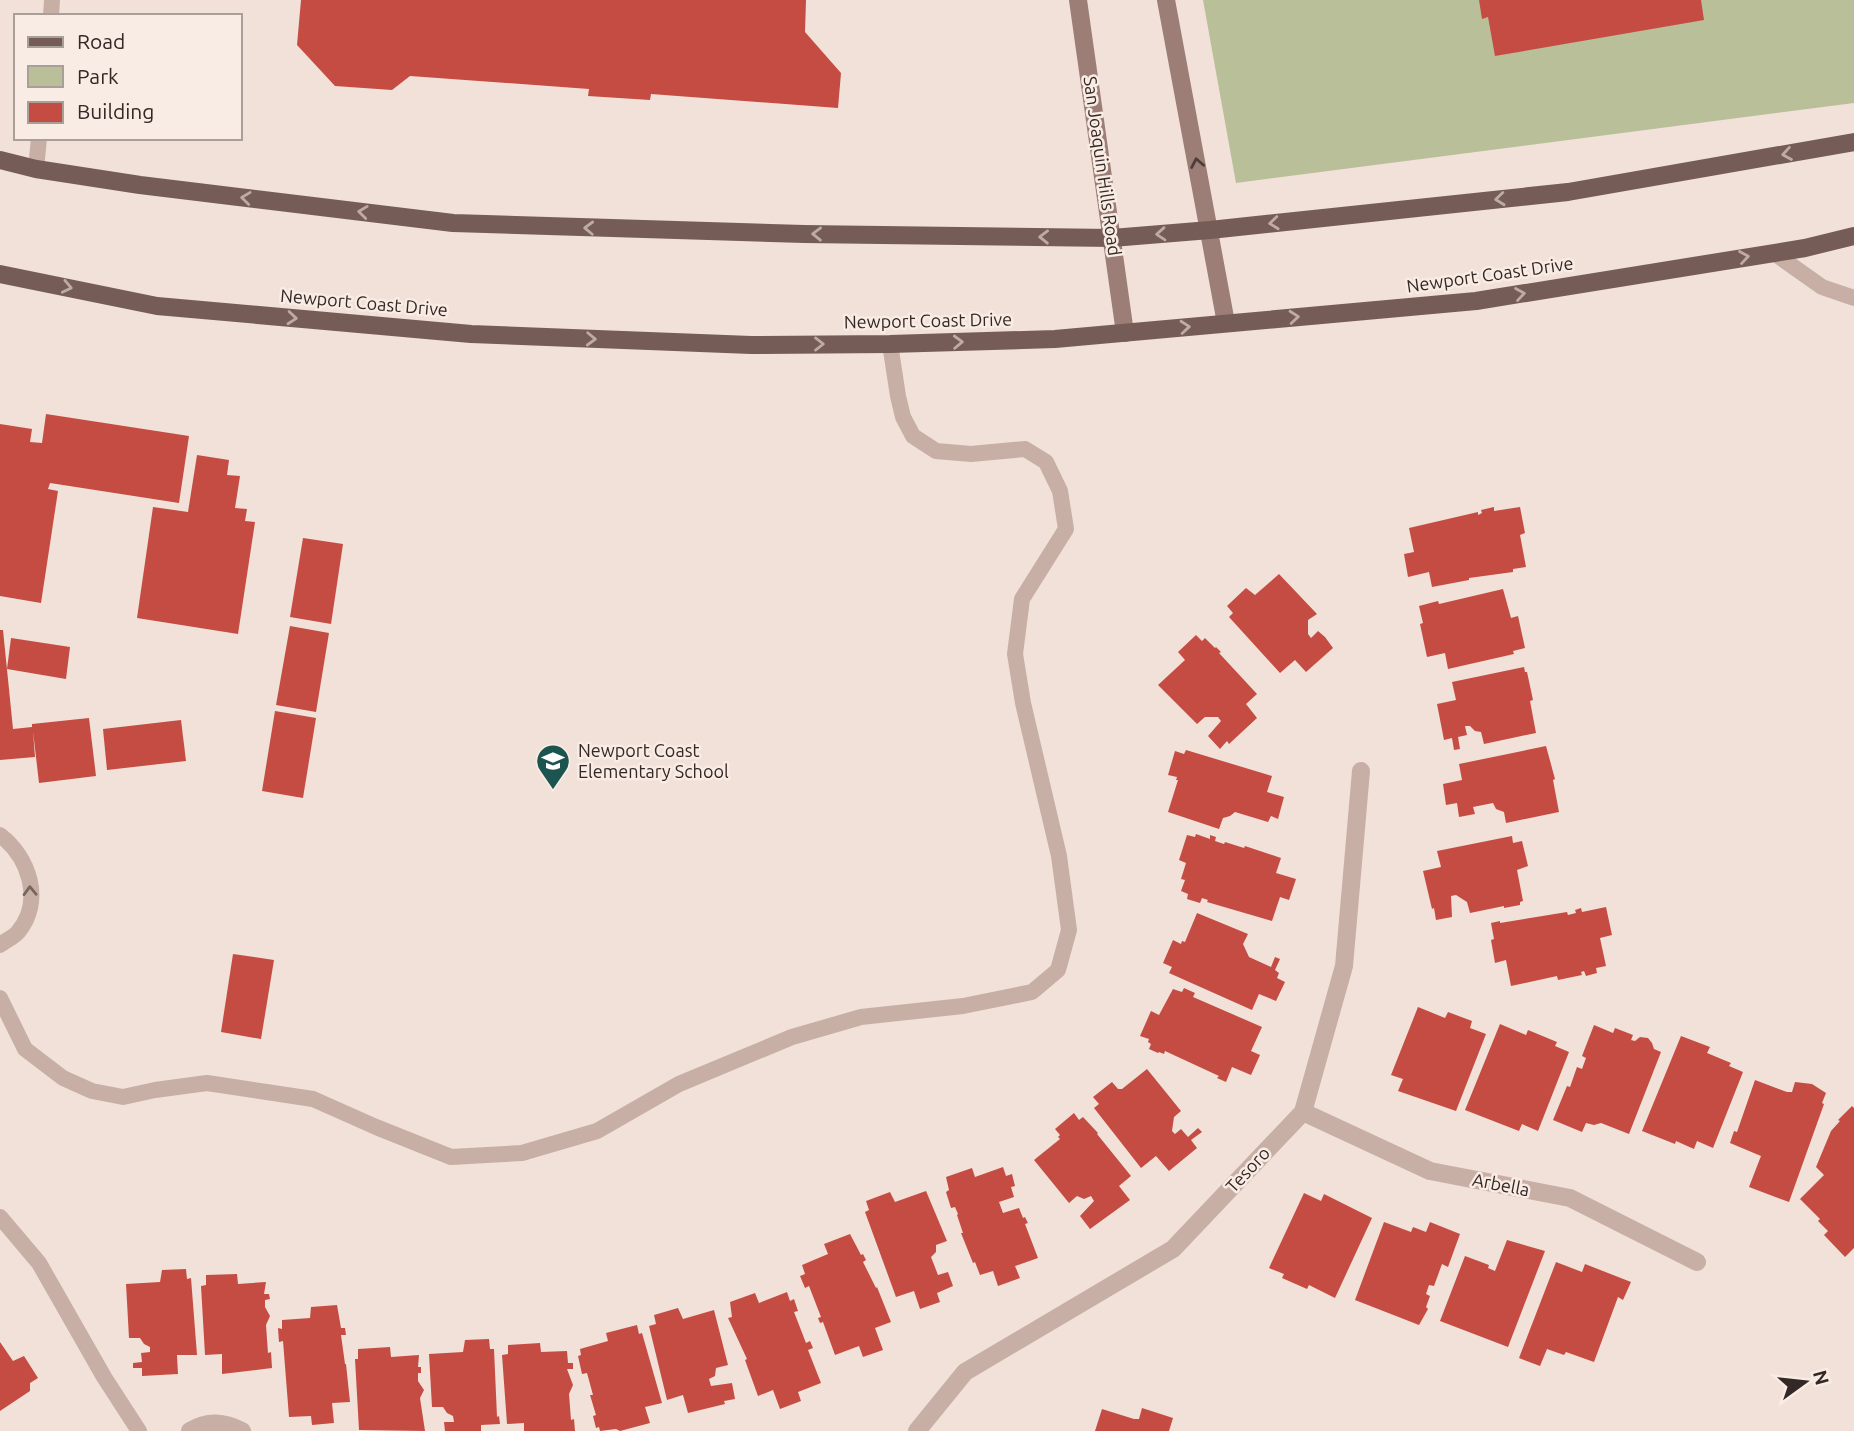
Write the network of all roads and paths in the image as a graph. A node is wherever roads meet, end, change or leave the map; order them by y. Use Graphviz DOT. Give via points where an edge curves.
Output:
graph roads {
  1 [pos="1078,0"];
  2 [pos="1166,0"];
  3 [pos="39,140"];
  4 [pos="1854,142"];
  5 [pos="0,160"];
  6 [pos="36,169"];
  7 [pos="1210,230"];
  8 [pos="1854,236"];
  9 [pos="1112,238"];
  10 [pos="1774,253"];
  11 [pos="0,274"];
  12 [pos="1854,298"];
  13 [pos="1226,323"];
  14 [pos="1125,332"];
  15 [pos="890,344"];
  16 [pos="1361,771"];
  17 [pos="0,835"];
  18 [pos="0,945"];
  19 [pos="0,998"];
  20 [pos="1303,1112"];
  21 [pos="0,1217"];
  22 [pos="1697,1262"];
  23 [pos="139,1431"];
  24 [pos="190,1431"];
  25 [pos="242,1431"];
  26 [pos="917,1431"];
  1 -- 9 [label="main road, San Joaquin Hills Road"];
  7 -- 2 [label="main road, one-way"];
  3 -- 6 [label="lane"];
  4 -- 7 [label="main road, one-way" via="1568,192"];
  5 -- 6 [label="main road"];
  9 -- 6 [label="main road, one-way" via="453,223"];
  7 -- 9 [label="main road, one-way"];
  7 -- 13 [label="main road"];
  8 -- 10 [label="main road, Newport Coast Drive"];
  9 -- 14 [label="main road, San Joaquin Hills Road"];
  10 -- 12 [label="lane" via="1822,287"];
  13 -- 10 [label="main road, Newport Coast Drive, one-way" via="1476,301"];
  11 -- 15 [label="main road, Newport Coast Drive, one-way" via="157,306 471,334 751,345"];
  14 -- 13 [label="main road, Newport Coast Drive, one-way"];
  15 -- 14 [label="main road, Newport Coast Drive, one-way"];
  15 -- 19 [label="lane" via="903,417 913,436 936,451 971,454 1025,449 1046,463 1060,491 1066,529 1022,599 1015,654 1059,856 1069,930 1058,970 1032,992 963,1006 861,1017 792,1037 679,1084 597,1131 522,1153 451,1157 313,1099 207,1083 123,1097 92,1091 63,1078 25,1049"];
  16 -- 20 [label="street, Tesoro" via="1344,966"];
  18 -- 17 [label="lane, one-way" via="18,932 29,912 32,891 19,853"];
  20 -- 22 [label="street, Arbella" via="1430,1171 1570,1198"];
  20 -- 26 [label="street, Tesoro" via="1173,1249 965,1372"];
  21 -- 23 [label="lane" via="39,1263"];
  24 -- 25 [label="street" via="209,1423 226,1423"];
}
